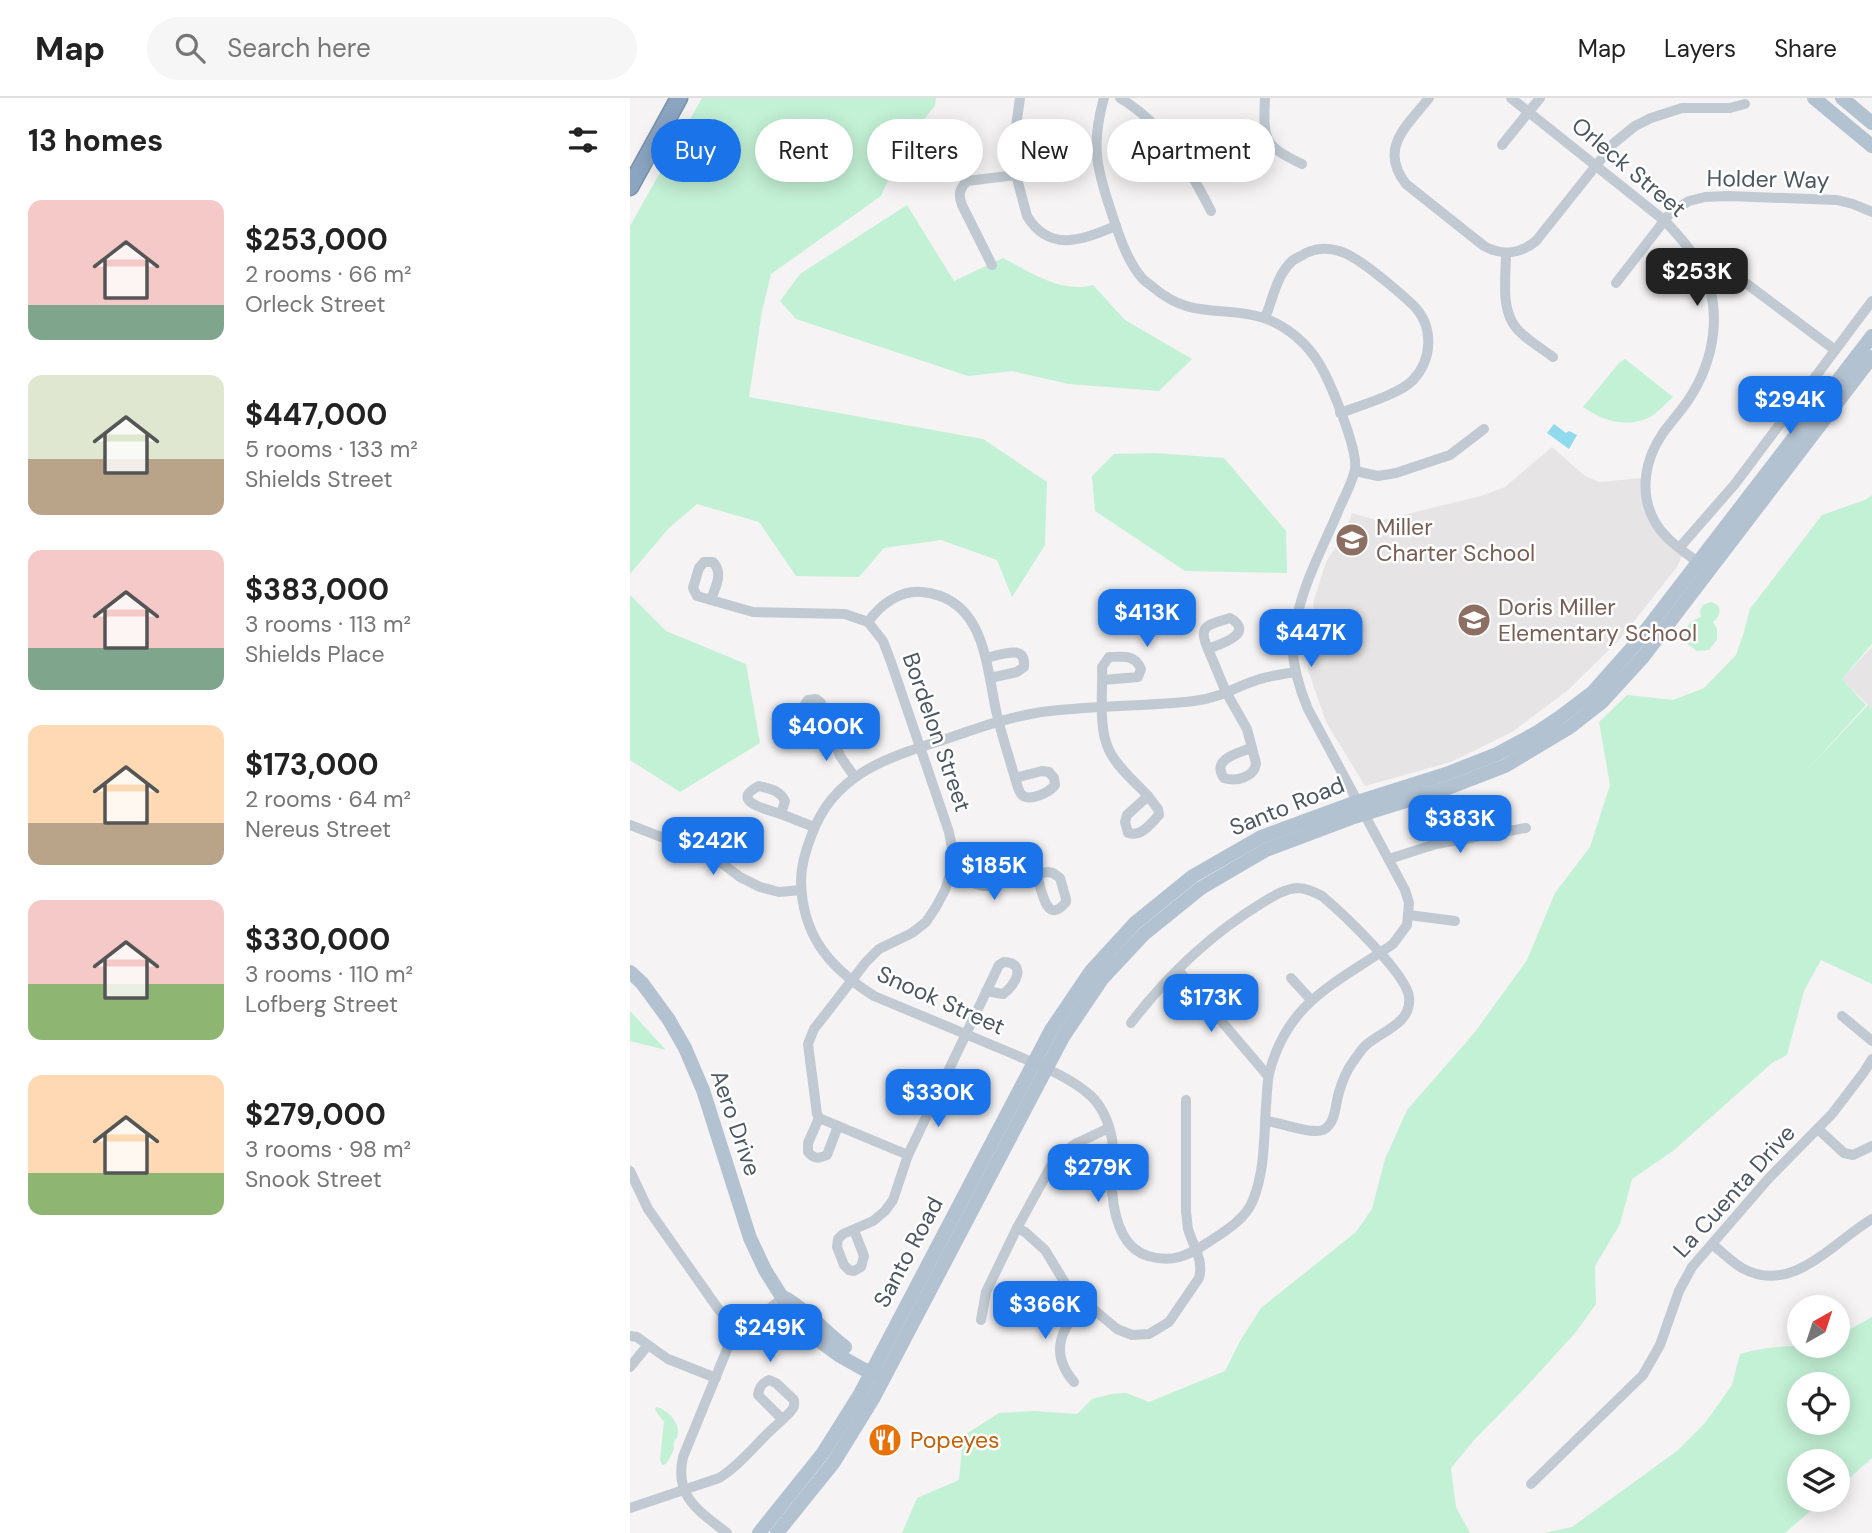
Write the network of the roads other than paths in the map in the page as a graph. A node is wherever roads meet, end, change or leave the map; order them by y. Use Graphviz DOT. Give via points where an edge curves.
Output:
graph roads {
  1 [pos="679,98"];
  2 [pos="1020,98"];
  3 [pos="1104,98"];
  4 [pos="1120,98"];
  5 [pos="1265,98"];
  6 [pos="1429,98"];
  7 [pos="1511,98"];
  8 [pos="1540,98"];
  9 [pos="1814,98"];
  10 [pos="1842,98"];
  11 [pos="1745,104"];
  12 [pos="1528,112"];
  13 [pos="1017,119"];
  14 [pos="1872,122"];
  15 [pos="1502,145"];
  16 [pos="1872,146"];
  17 [pos="1302,164"];
  18 [pos="1596,166"];
  19 [pos="997,177"];
  20 [pos="1018,182"];
  21 [pos="630,187"];
  22 [pos="1211,212"];
  23 [pos="1872,212"];
  24 [pos="1665,221"];
  25 [pos="1116,226"];
  26 [pos="1506,253"];
  27 [pos="992,264"];
  28 [pos="1616,283"];
  29 [pos="1707,283"];
  30 [pos="1872,301"];
  31 [pos="1265,318"];
  32 [pos="1872,336"];
  33 [pos="1835,350"];
  34 [pos="1553,357"];
  35 [pos="1872,357"];
  36 [pos="1340,412"];
  37 [pos="1484,429"];
  38 [pos="1355,471"];
  39 [pos="1679,547"];
  40 [pos="1703,566"];
  41 [pos="711,600"];
  42 [pos="868,622"];
  43 [pos="1208,649"];
  44 [pos="986,658"];
  45 [pos="1296,672"];
  46 [pos="990,678"];
  47 [pos="1103,680"];
  48 [pos="1226,692"];
  49 [pos="1103,707"];
  50 [pos="999,722"];
  51 [pos="831,732"];
  52 [pos="920,748"];
  53 [pos="1251,748"];
  54 [pos="855,776"];
  55 [pos="1015,778"];
  56 [pos="1148,796"];
  57 [pos="1361,808"];
  58 [pos="781,814"];
  59 [pos="630,825"];
  60 [pos="814,827"];
  61 [pos="1526,828"];
  62 [pos="1389,859"];
  63 [pos="1037,874"];
  64 [pos="950,877"];
  65 [pos="802,890"];
  66 [pos="1409,915"];
  67 [pos="1455,921"];
  68 [pos="1381,952"];
  69 [pos="1178,970"];
  70 [pos="630,971"];
  71 [pos="1291,978"];
  72 [pos="851,981"];
  73 [pos="986,991"];
  74 [pos="1311,1000"];
  75 [pos="1842,1016"];
  76 [pos="1131,1023"];
  77 [pos="967,1034"];
  78 [pos="1872,1041"];
  79 [pos="1872,1059"];
  80 [pos="1039,1066"];
  81 [pos="1268,1076"];
  82 [pos="1186,1100"];
  83 [pos="819,1118"];
  84 [pos="1265,1121"];
  85 [pos="838,1126"];
  86 [pos="1109,1128"];
  87 [pos="1818,1129"];
  88 [pos="1872,1146"];
  89 [pos="908,1155"];
  90 [pos="630,1171"];
  91 [pos="1872,1219"];
  92 [pos="1017,1228"];
  93 [pos="854,1230"];
  94 [pos="1712,1244"];
  95 [pos="1196,1250"];
  96 [pos="783,1298"];
  97 [pos="1084,1302"];
  98 [pos="981,1320"];
  99 [pos="739,1332"];
  100 [pos="630,1336"];
  101 [pos="648,1345"];
  102 [pos="630,1367"];
  103 [pos="878,1374"];
  104 [pos="716,1378"];
  105 [pos="1074,1382"];
  106 [pos="782,1419"];
  107 [pos="1531,1484"];
  108 [pos="684,1490"];
  109 [pos="630,1508"];
  110 [pos="727,1533"];
  111 [pos="759,1533"];
  112 [pos="777,1533"];
  1 -- 21 [label="highway"];
  2 -- 13 [label="street"];
  3 -- 25 [label="street" via="1095,138 1097,162"];
  4 -- 22 [label="street" via="1147,116 1180,155"];
  5 -- 17 [label="street" via="1269,143"];
  6 -- 26 [label="street" via="1399,134 1395,164 1402,178 1442,213 1484,246"];
  7 -- 12 [label="street, Orleck Street"];
  8 -- 12 [label="street"];
  9 -- 16 [label="main road"];
  10 -- 14 [label="main road"];
  11 -- 18 [label="street" via="1682,108 1643,122 1620,137"];
  12 -- 15 [label="street"];
  12 -- 18 [label="street, Orleck Street"];
  18 -- 24 [label="street, Orleck Street"];
  18 -- 26 [label="street" via="1536,241"];
  19 -- 27 [label="street" via="967,181 959,196"];
  20 -- 25 [label="street" via="1027,216 1042,233 1070,241"];
  23 -- 24 [label="street, Holder Way" via="1837,200 1705,197 1683,204"];
  24 -- 28 [label="street, Holder Way"];
  24 -- 29 [label="street, Orleck Street" via="1685,242"];
  25 -- 31 [label="street" via="1142,278 1166,298 1195,309"];
  26 -- 34 [label="street" via="1508,315 1518,330"];
  29 -- 33 [label="street" via="1735,279 1747,284"];
  29 -- 39 [label="street, Orleck Street" via="1714,330 1710,353 1689,399 1655,446 1645,485 1654,520"];
  30 -- 33 [label="street"];
  31 -- 36 [label="street" via="1292,333 1312,353"];
  31 -- 36 [label="street" via="1279,277 1293,260 1324,249 1356,258 1417,309 1429,341 1423,368 1401,390"];
  32 -- 40 [label="main road, Santo Road"];
  33 -- 39 [label="street" via="1735,484"];
  35 -- 40 [label="main road, Santo Road"];
  36 -- 38 [label="street" via="1352,441"];
  37 -- 38 [label="street" via="1450,455 1396,473 1378,476"];
  38 -- 45 [label="street" via="1298,609 1292,641"];
  39 -- 40 [label="street, Orleck Street"];
  40 -- 57 [label="main road, Santo Road" via="1643,657 1602,702 1570,727 1506,766 1448,788"];
  41 -- 42 [label="street" via="753,612 845,614"];
  42 -- 44 [label="street" via="897,596 936,593 963,610 980,637"];
  42 -- 52 [label="street, Bordelon Street" via="883,641"];
  43 -- 48 [label="street"];
  44 -- 46 [label="street"];
  44 -- 46 [label="street" via="1016,652 1025,660 1017,673"];
  45 -- 48 [label="street, Snook Street"];
  45 -- 57 [label="street" via="1308,709"];
  46 -- 50 [label="street"];
  47 -- 49 [label="street"];
  48 -- 49 [label="street, Snook Street" via="1196,701"];
  48 -- 53 [label="street" via="1243,721"];
  49 -- 50 [label="street, Snook Street" via="1036,713"];
  49 -- 56 [label="street" via="1109,750"];
  50 -- 52 [label="street, Snook Street"];
  50 -- 55 [label="street"];
  51 -- 54 [label="street" via="840,756"];
  52 -- 54 [label="street, Snook Street"];
  52 -- 64 [label="street, Bordelon Street" via="949,832"];
  54 -- 60 [label="street, Snook Street" via="832,799"];
  57 -- 62 [label="street"];
  57 -- 80 [label="main road, Santo Road" via="1266,850 1201,888 1159,920 1102,979"];
  58 -- 60 [label="street"];
  59 -- 65 [label="street" via="715,858 760,887 779,892"];
  60 -- 65 [label="street, Snook Street" via="801,874"];
  61 -- 62 [label="street" via="1436,844"];
  62 -- 66 [label="street" via="1405,890"];
  63 -- 64 [label="street" via="991,886"];
  64 -- 72 [label="street, Bordelon Street" via="926,922 879,949"];
  65 -- 72 [label="street, Snook Street" via="818,943"];
  66 -- 67 [label="street"];
  66 -- 68 [label="street, Snook Street" via="1400,936"];
  68 -- 69 [label="street" via="1322,896 1299,888 1269,899 1228,925"];
  68 -- 74 [label="street, Snook Street"];
  68 -- 84 [label="street" via="1407,991 1407,1012 1365,1046 1351,1065 1327,1128 1315,1132"];
  69 -- 76 [label="street"];
  69 -- 81 [label="street"];
  70 -- 96 [label="main road, Aero Drive" via="685,1048 750,1238"];
  71 -- 74 [label="street"];
  72 -- 77 [label="street, Snook Street" via="874,996"];
  72 -- 83 [label="street, Bordelon Street" via="814,1029 808,1044"];
  73 -- 77 [label="street"];
  74 -- 81 [label="street, Snook Street" via="1293,1018"];
  75 -- 78 [label="street"];
  77 -- 80 [label="street, Snook Street"];
  77 -- 89 [label="street"];
  79 -- 87 [label="street, La Cuenta Drive"];
  80 -- 86 [label="street, Snook Street" via="1094,1098"];
  80 -- 103 [label="main road, Santo Road"];
  81 -- 84 [label="street, Snook Street"];
  82 -- 95 [label="street" via="1186,1212"];
  83 -- 85 [label="street"];
  83 -- 85 [label="street" via="808,1143 813,1157 827,1155"];
  84 -- 95 [label="street, Snook Street" via="1260,1181 1252,1203 1237,1222"];
  85 -- 89 [label="street"];
  86 -- 92 [label="street" via="1075,1144 1055,1161"];
  86 -- 95 [label="street, Snook Street" via="1112,1190 1118,1226 1126,1239 1142,1254 1163,1260"];
  87 -- 88 [label="street" via="1844,1153 1853,1155"];
  87 -- 94 [label="street, La Cuenta Drive"];
  89 -- 93 [label="street" via="893,1200 873,1221"];
  90 -- 99 [label="street" via="648,1209"];
  91 -- 94 [label="street" via="1810,1265 1787,1275 1742,1268"];
  92 -- 97 [label="street" via="1045,1250 1068,1288"];
  92 -- 98 [label="street" via="986,1292"];
  94 -- 107 [label="street, La Cuenta Drive" via="1679,1291 1660,1345 1643,1375"];
  95 -- 97 [label="street" via="1199,1278 1169,1322 1149,1334 1132,1335 1117,1329"];
  96 -- 99 [label="street"];
  96 -- 103 [label="main road, Aero Drive" via="799,1306"];
  97 -- 105 [label="street" via="1065,1326 1060,1344 1062,1364"];
  99 -- 104 [label="street"];
  100 -- 101 [label="street"];
  101 -- 102 [label="street"];
  101 -- 104 [label="street" via="668,1359"];
  103 -- 111 [label="main road, Santo Road"];
  103 -- 112 [label="main road, Santo Road" via="860,1420 834,1462"];
  104 -- 108 [label="street" via="683,1457"];
  106 -- 108 [label="street" via="729,1472"];
  108 -- 109 [label="street"];
  108 -- 110 [label="street" via="696,1508"];
}
